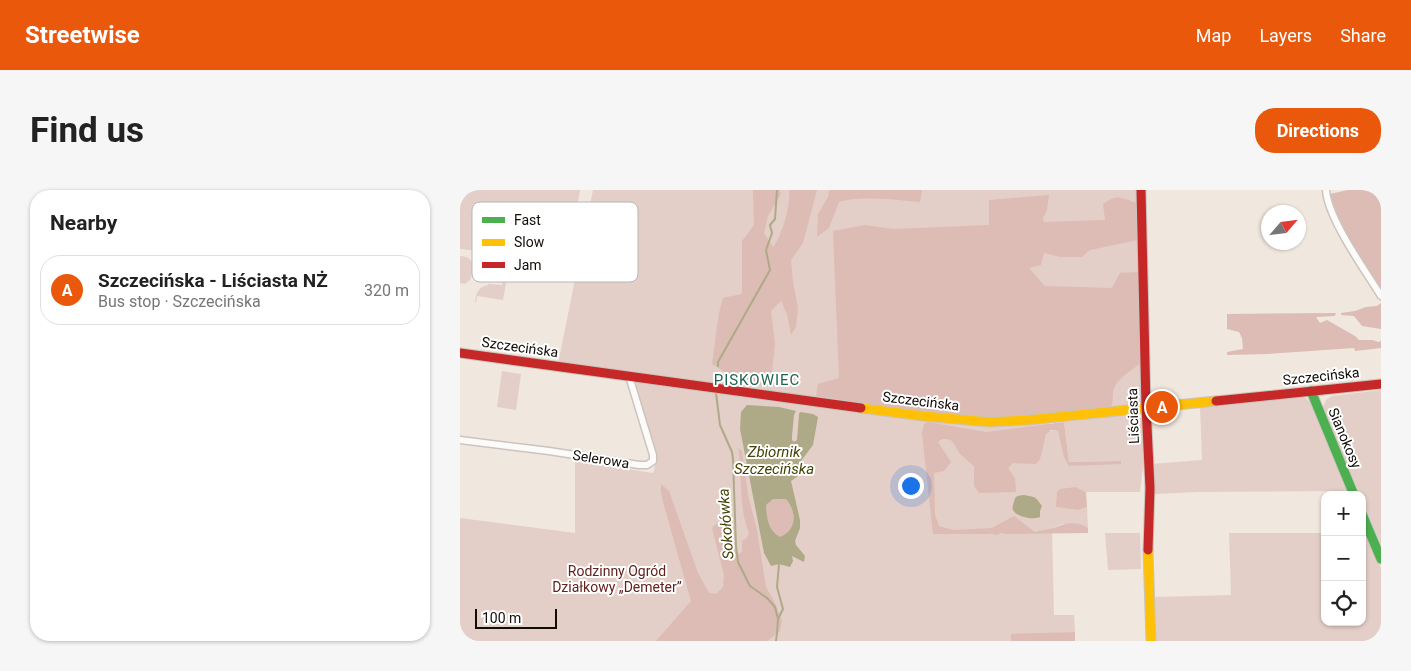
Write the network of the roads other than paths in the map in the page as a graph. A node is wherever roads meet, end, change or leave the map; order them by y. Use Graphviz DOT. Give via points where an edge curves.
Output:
graph roads {
  1 [pos="1140,190"];
  2 [pos="1326,192"];
  3 [pos="1381,296"];
  4 [pos="460,353"];
  5 [pos="629,376"];
  6 [pos="1381,384"];
  7 [pos="1311,391"];
  8 [pos="1146,408"];
  9 [pos="460,440"];
  10 [pos="1352,491"];
  11 [pos="1366,523"];
  12 [pos="1381,559"];
  13 [pos="1150,641"];
  1 -- 8 [label="main road, Liściasta"];
  2 -- 3 [label="street" via="1340,228"];
  4 -- 5 [label="main road, Szczecińska"];
  5 -- 8 [label="main road, Szczecińska" via="989,422"];
  5 -- 9 [label="street, Selerowa" via="653,455 650,464"];
  6 -- 7 [label="main road, Szczecińska"];
  7 -- 8 [label="main road, Szczecińska"];
  7 -- 10 [label="main road, Sianokosy"];
  8 -- 13 [label="main road, Liściasta" via="1150,488"];
  11 -- 12 [label="main road"];
}
